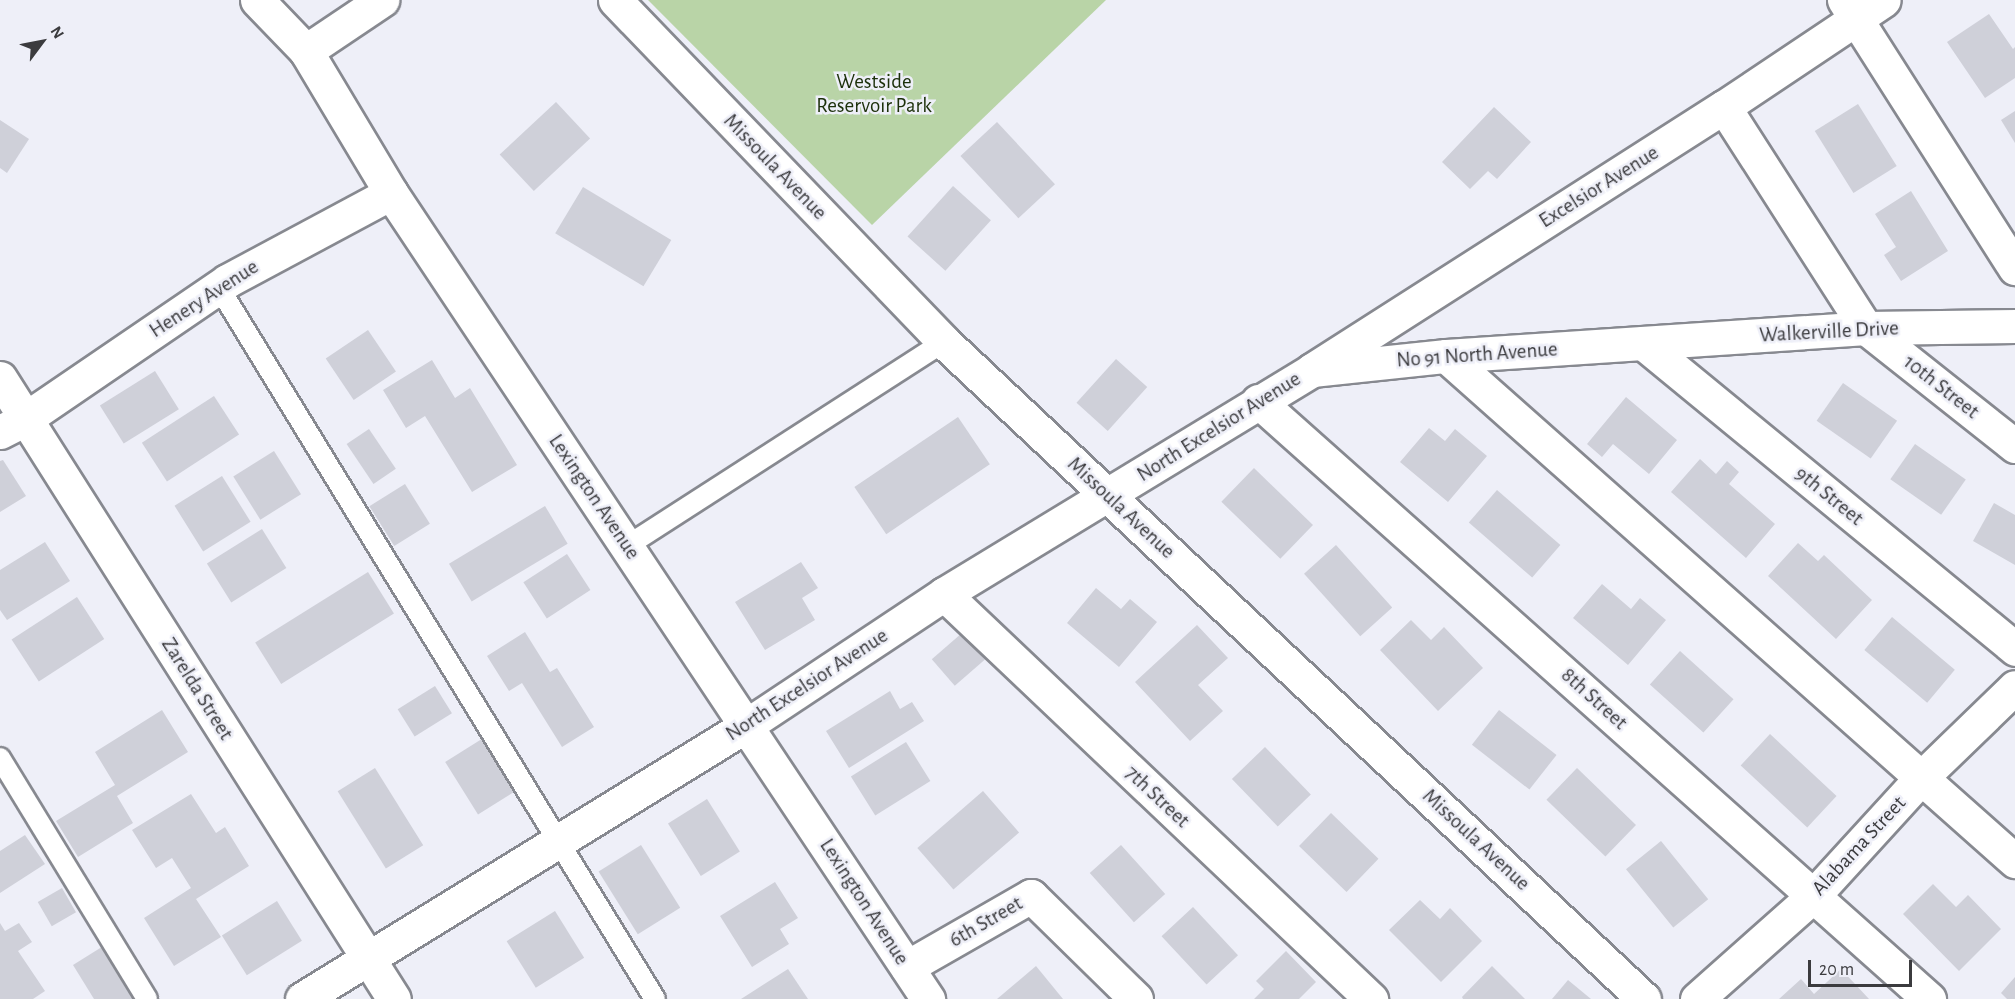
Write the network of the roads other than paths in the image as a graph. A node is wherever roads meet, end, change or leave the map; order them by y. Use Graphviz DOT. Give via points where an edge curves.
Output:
graph roads {
  1 [pos="257,0"];
  2 [pos="382,0"];
  3 [pos="615,0"];
  4 [pos="1884,0"];
  5 [pos="1850,9"];
  6 [pos="306,51"];
  7 [pos="1724,107"];
  8 [pos="391,193"];
  9 [pos="2015,268"];
  10 [pos="218,286"];
  11 [pos="2015,326"];
  12 [pos="1866,328"];
  13 [pos="944,342"];
  14 [pos="1643,343"];
  15 [pos="1446,356"];
  16 [pos="1312,370"];
  17 [pos="0,378"];
  18 [pos="1258,401"];
  19 [pos="13,425"];
  20 [pos="2015,446"];
  21 [pos="1108,495"];
  22 [pos="627,546"];
  23 [pos="944,594"];
  24 [pos="2015,649"];
  25 [pos="2015,687"];
  26 [pos="747,725"];
  27 [pos="0,758"];
  28 [pos="1920,779"];
  29 [pos="558,841"];
  30 [pos="2015,861"];
  31 [pos="1814,895"];
  32 [pos="368,957"];
  33 [pos="907,967"];
  34 [pos="147,999"];
  35 [pos="302,999"];
  36 [pos="394,999"];
  37 [pos="656,999"];
  38 [pos="928,999"];
  39 [pos="1136,999"];
  40 [pos="1371,999"];
  41 [pos="1644,999"];
  42 [pos="1697,999"];
  43 [pos="1929,999"];
  1 -- 6 [label="street, Lexington Avenue"];
  2 -- 6 [label="street"];
  3 -- 13 [label="street, Missoula Avenue"];
  4 -- 5 [label="street, Excelsior Avenue"];
  5 -- 7 [label="street, Excelsior Avenue"];
  5 -- 9 [label="street"];
  6 -- 8 [label="street, Lexington Avenue"];
  7 -- 12 [label="street, 10th Street"];
  7 -- 16 [label="street, Excelsior Avenue"];
  8 -- 10 [label="street, Henery Avenue"];
  8 -- 22 [label="street, Lexington Avenue"];
  10 -- 19 [label="street, Henery Avenue"];
  10 -- 29 [label="lane"];
  11 -- 12 [label="street, Walkerville Drive"];
  12 -- 14 [label="street, Walkerville Drive"];
  12 -- 20 [label="street, 10th Street"];
  13 -- 21 [label="street, Missoula Avenue"];
  13 -- 22 [label="lane"];
  14 -- 15 [label="street, No 91 North Avenue"];
  14 -- 24 [label="street, 9th Street"];
  15 -- 16 [label="street, No 91 North Avenue"];
  15 -- 28 [label="street"];
  16 -- 18 [label="street, North Excelsior Avenue"];
  17 -- 19 [label="street, Zarelda Street"];
  18 -- 21 [label="street, North Excelsior Avenue"];
  18 -- 31 [label="street, 8th Street"];
  19 -- 32 [label="street, Zarelda Street"];
  21 -- 23 [label="street, North Excelsior Avenue"];
  21 -- 41 [label="street, Missoula Avenue"];
  22 -- 26 [label="street, Lexington Avenue"];
  23 -- 26 [label="street, North Excelsior Avenue"];
  23 -- 40 [label="street, 7th Street"];
  25 -- 28 [label="street, Alabama Street"];
  26 -- 29 [label="street, North Excelsior Avenue"];
  26 -- 33 [label="street, Lexington Avenue"];
  27 -- 34 [label="lane"];
  28 -- 30 [label="street"];
  28 -- 31 [label="street, Alabama Street"];
  29 -- 32 [label="street, North Excelsior Avenue"];
  29 -- 37 [label="lane"];
  31 -- 42 [label="street, Alabama Street"];
  31 -- 43 [label="street, 8th Street"];
  32 -- 35 [label="street, North Excelsior Avenue"];
  32 -- 36 [label="street, Zarelda Street"];
  33 -- 38 [label="street, Lexington Avenue"];
  33 -- 39 [label="street, 6th Street" via="1031,896"];
}
